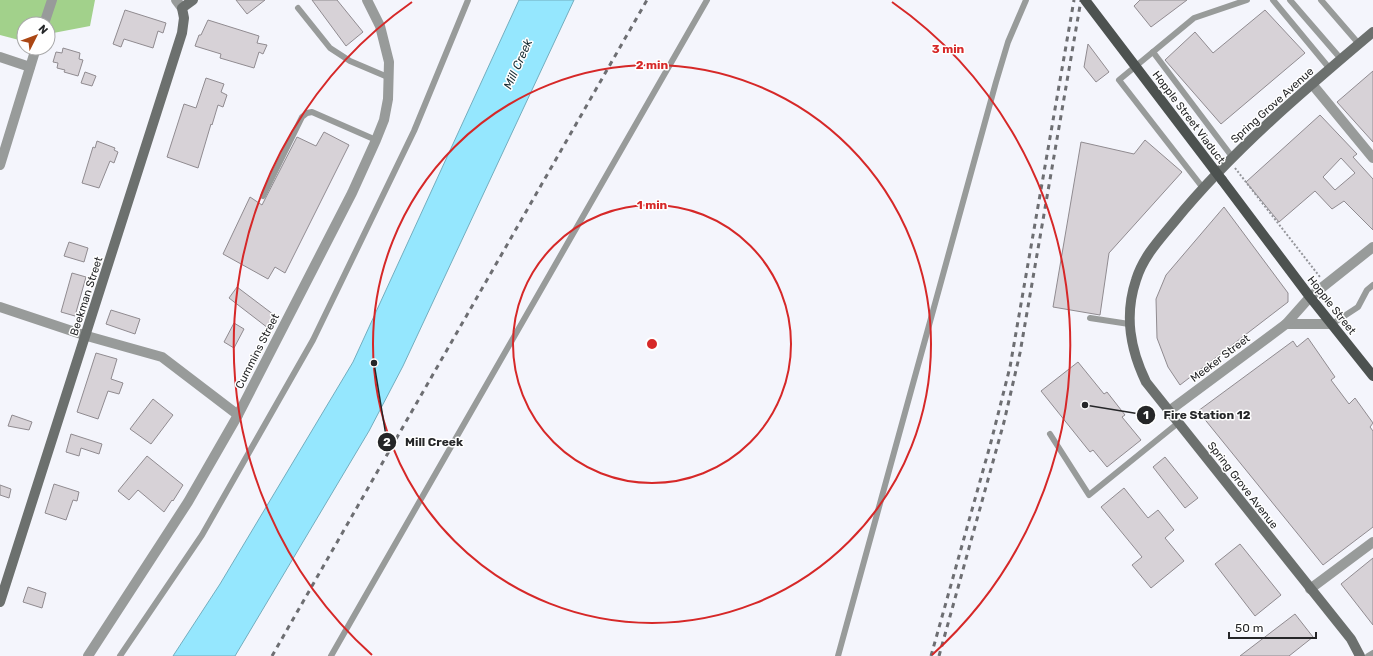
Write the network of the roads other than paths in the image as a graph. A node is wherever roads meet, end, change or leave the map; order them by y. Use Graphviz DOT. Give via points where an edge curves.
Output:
graph roads {
  1 [pos="52,0"];
  2 [pos="193,0"];
  3 [pos="367,0"];
  4 [pos="468,0"];
  5 [pos="707,0"];
  6 [pos="1026,0"];
  7 [pos="1085,0"];
  8 [pos="1247,0"];
  9 [pos="1273,0"];
  10 [pos="1290,0"];
  11 [pos="1321,0"];
  12 [pos="179,4"];
  13 [pos="298,8"];
  14 [pos="47,16"];
  15 [pos="1373,32"];
  16 [pos="1359,44"];
  17 [pos="1153,52"];
  18 [pos="33,56"];
  19 [pos="0,57"];
  20 [pos="1341,59"];
  21 [pos="30,67"];
  22 [pos="1330,69"];
  23 [pos="390,78"];
  24 [pos="1312,84"];
  25 [pos="376,140"];
  26 [pos="1373,158"];
  27 [pos="1231,160"];
  28 [pos="0,165"];
  29 [pos="1203,188"];
  30 [pos="263,196"];
  31 [pos="1373,247"];
  32 [pos="1273,248"];
  33 [pos="1373,285"];
  34 [pos="1310,297"];
  35 [pos="0,307"];
  36 [pos="1090,318"];
  37 [pos="1129,324"];
  38 [pos="1286,324"];
  39 [pos="1332,324"];
  40 [pos="87,336"];
  41 [pos="1373,376"];
  42 [pos="1169,411"];
  43 [pos="238,415"];
  44 [pos="1178,423"];
  45 [pos="1050,434"];
  46 [pos="1373,542"];
  47 [pos="1310,589"];
  48 [pos="0,602"];
  49 [pos="1373,653"];
  50 [pos="88,656"];
  51 [pos="120,656"];
  52 [pos="331,656"];
  53 [pos="838,656"];
  54 [pos="1360,656"];
  55 [pos="1368,656"];
  1 -- 14 [label="street"];
  2 -- 12 [label="main road, Beekman Street"];
  3 -- 23 [label="street, Cummins Street" via="383,36"];
  4 -- 51 [label="lane" via="414,131 313,340 202,535"];
  5 -- 52 [label="lane"];
  6 -- 53 [label="lane" via="1008,42 996,82"];
  7 -- 32 [label="main road, Hopple Street Viaduct, bridge"];
  8 -- 17 [label="lane" via="1194,18"];
  9 -- 22 [label="lane"];
  10 -- 20 [label="lane"];
  11 -- 16 [label="lane"];
  12 -- 40 [label="main road, Beekman Street" via="184,18 182,33"];
  13 -- 23 [label="lane" via="330,48 350,62"];
  15 -- 16 [label="main road, Spring Grove Avenue"];
  16 -- 20 [label="main road, Spring Grove Avenue"];
  17 -- 27 [label="lane"];
  17 -- 29 [label="lane" via="1119,80"];
  18 -- 21 [label="street"];
  19 -- 21 [label="street"];
  20 -- 22 [label="main road, Spring Grove Avenue"];
  21 -- 28 [label="street"];
  22 -- 24 [label="main road, Spring Grove Avenue"];
  23 -- 25 [label="street, Cummins Street" via="384,120"];
  24 -- 26 [label="street"];
  24 -- 27 [label="main road, Spring Grove Avenue"];
  25 -- 30 [label="lane" via="312,112 307,113 302,117"];
  25 -- 43 [label="street, Cummins Street" via="352,193"];
  27 -- 29 [label="main road, Spring Grove Avenue"];
  29 -- 37 [label="main road, Spring Grove Avenue" via="1151,250 1143,264 1132,294"];
  31 -- 34 [label="street, Meeker Street"];
  32 -- 34 [label="main road, Hopple Street"];
  33 -- 39 [label="lane" via="1367,290 1358,307"];
  34 -- 38 [label="street, Meeker Street"];
  34 -- 39 [label="main road, Hopple Street"];
  35 -- 40 [label="street"];
  36 -- 37 [label="lane"];
  37 -- 42 [label="main road, Spring Grove Avenue" via="1131,342 1146,382"];
  38 -- 39 [label="street"];
  38 -- 42 [label="street, Meeker Street"];
  39 -- 41 [label="main road, Hopple Street"];
  40 -- 43 [label="street" via="162,357"];
  40 -- 48 [label="main road, Beekman Street"];
  42 -- 44 [label="main road, Spring Grove Avenue"];
  43 -- 50 [label="street, Cummins Street" via="188,502"];
  44 -- 45 [label="lane" via="1088,494"];
  44 -- 47 [label="main road, Spring Grove Avenue"];
  46 -- 47 [label="street"];
  47 -- 54 [label="main road, Spring Grove Avenue" via="1350,639"];
  49 -- 55 [label="lane"];
}
